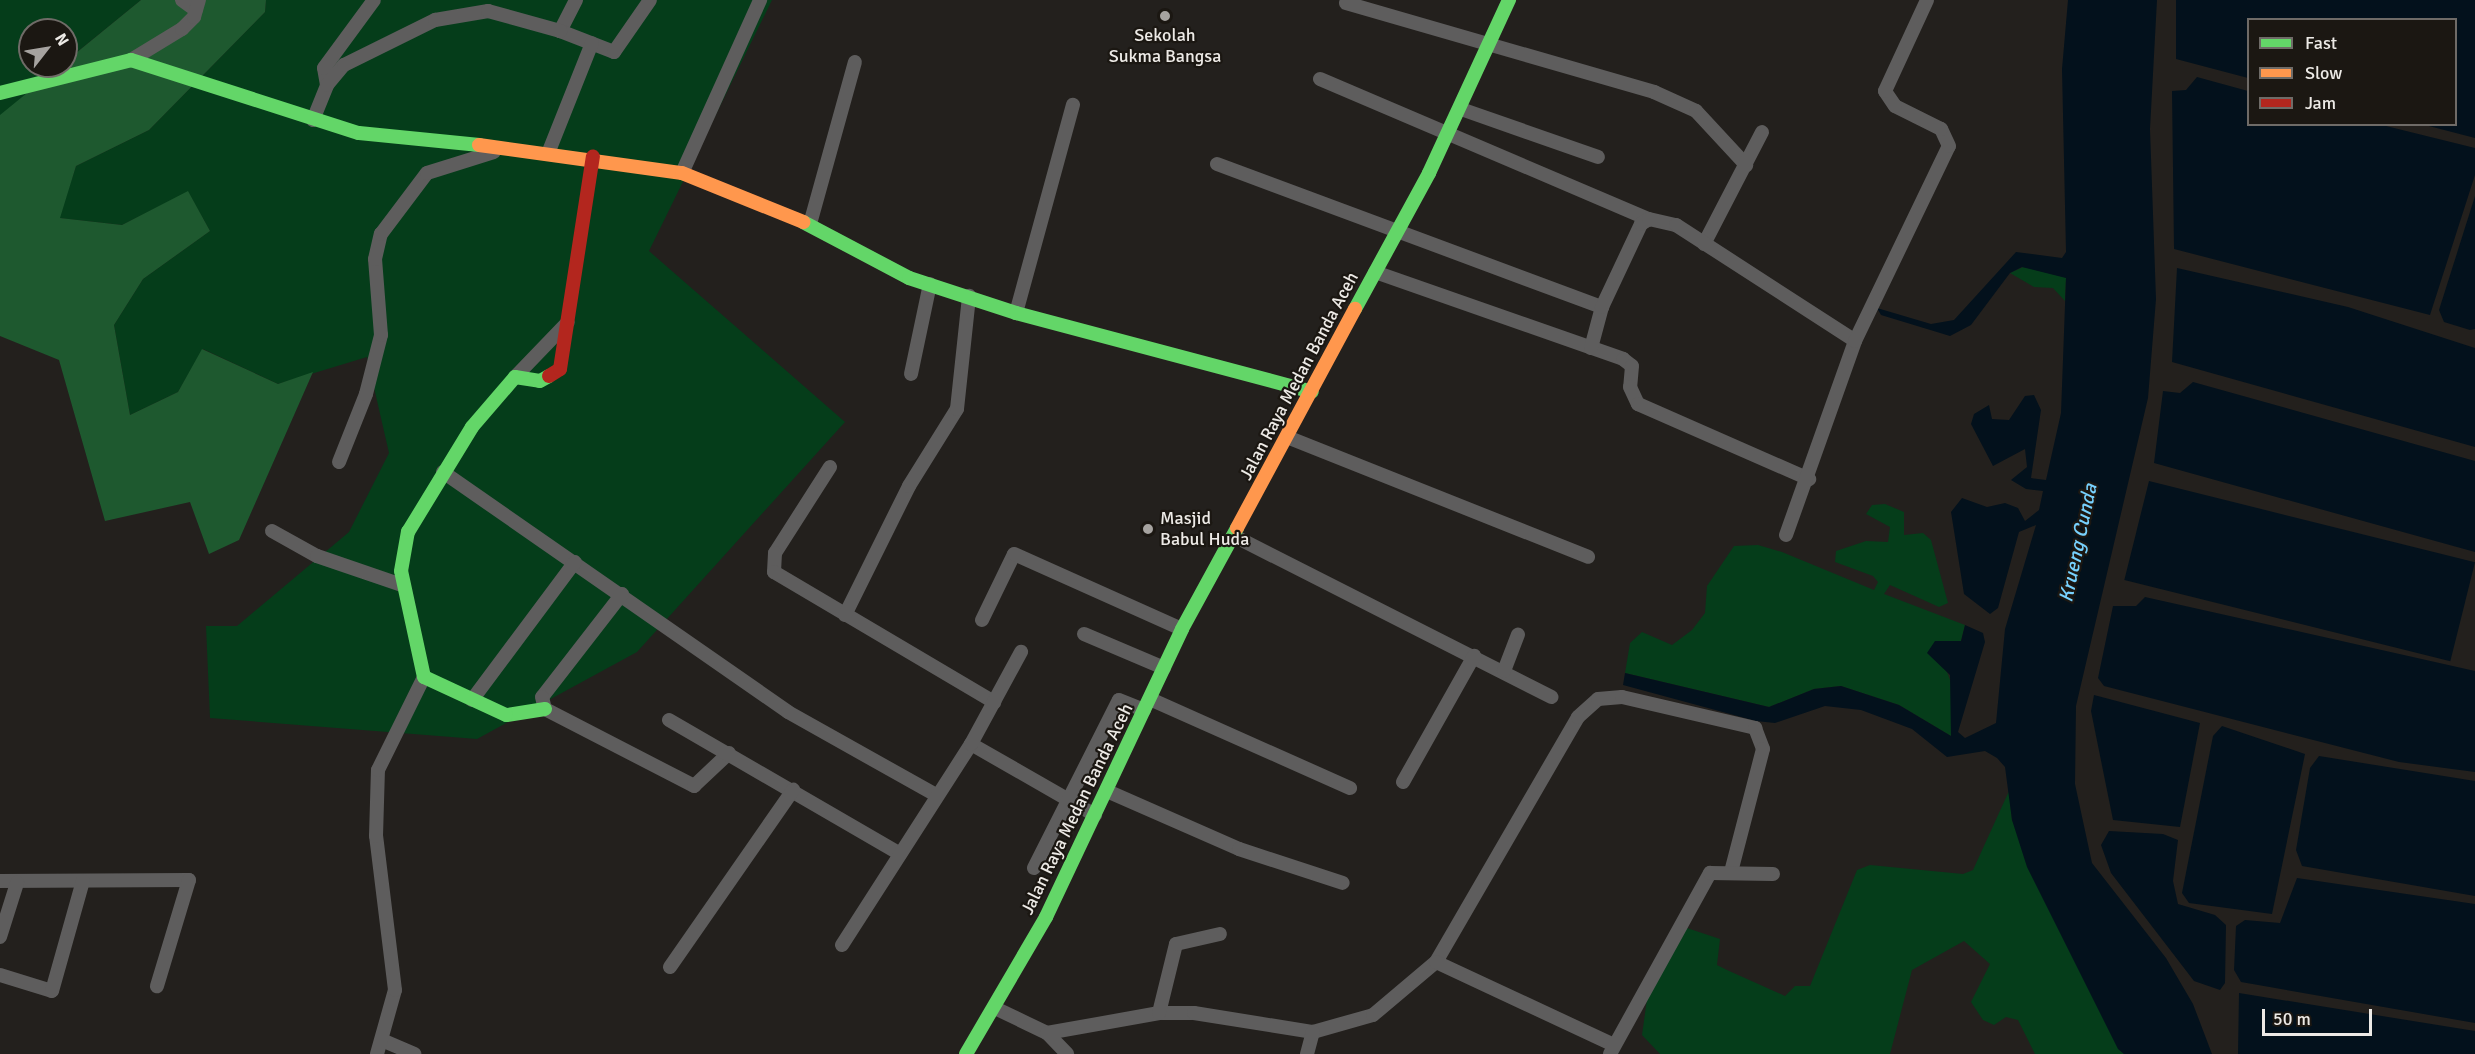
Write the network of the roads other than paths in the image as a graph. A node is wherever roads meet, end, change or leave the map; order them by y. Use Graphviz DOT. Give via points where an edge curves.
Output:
graph roads {
  1 [pos="182,0"];
  2 [pos="374,0"];
  3 [pos="576,0"];
  4 [pos="650,0"];
  5 [pos="760,0"];
  6 [pos="1509,0"];
  7 [pos="1927,0"];
  8 [pos="1346,3"];
  9 [pos="198,5"];
  10 [pos="560,31"];
  11 [pos="592,43"];
  12 [pos="1492,43"];
  13 [pos="131,60"];
  14 [pos="855,62"];
  15 [pos="1320,79"];
  16 [pos="327,85"];
  17 [pos="0,93"];
  18 [pos="1073,105"];
  19 [pos="1461,109"];
  20 [pos="313,120"];
  21 [pos="1762,132"];
  22 [pos="1448,135"];
  23 [pos="503,146"];
  24 [pos="549,151"];
  25 [pos="593,157"];
  26 [pos="1598,157"];
  27 [pos="1217,164"];
  28 [pos="1746,165"];
  29 [pos="682,173"];
  30 [pos="1649,219"];
  31 [pos="810,224"];
  32 [pos="1398,229"];
  33 [pos="1704,244"];
  34 [pos="1375,272"];
  35 [pos="930,284"];
  36 [pos="969,296"];
  37 [pos="1602,307"];
  38 [pos="1016,313"];
  39 [pos="569,321"];
  40 [pos="1855,341"];
  41 [pos="1591,348"];
  42 [pos="911,374"];
  43 [pos="515,377"];
  44 [pos="1312,392"];
  45 [pos="1287,437"];
  46 [pos="339,462"];
  47 [pos="830,467"];
  48 [pos="443,472"];
  49 [pos="1809,479"];
  50 [pos="272,531"];
  51 [pos="1786,535"];
  52 [pos="1234,536"];
  53 [pos="1588,556"];
  54 [pos="575,562"];
  55 [pos="402,585"];
  56 [pos="622,594"];
  57 [pos="845,615"];
  58 [pos="982,620"];
  59 [pos="1182,629"];
  60 [pos="1084,634"];
  61 [pos="1518,635"];
  62 [pos="1022,652"];
  63 [pos="1474,656"];
  64 [pos="1164,668"];
  65 [pos="1504,671"];
  66 [pos="424,677"];
  67 [pos="1551,697"];
  68 [pos="472,700"];
  69 [pos="994,702"];
  70 [pos="1147,704"];
  71 [pos="544,709"];
  72 [pos="669,720"];
  73 [pos="971,744"];
  74 [pos="729,753"];
  75 [pos="1403,782"];
  76 [pos="1350,788"];
  77 [pos="793,790"];
  78 [pos="1107,791"];
  79 [pos="936,795"];
  80 [pos="1070,800"];
  81 [pos="1095,815"];
  82 [pos="900,854"];
  83 [pos="1034,868"];
  84 [pos="1731,872"];
  85 [pos="1773,874"];
  86 [pos="0,881"];
  87 [pos="83,881"];
  88 [pos="17,883"];
  89 [pos="1343,883"];
  90 [pos="1220,934"];
  91 [pos="0,937"];
  92 [pos="842,945"];
  93 [pos="1436,962"];
  94 [pos="670,967"];
  95 [pos="0,975"];
  96 [pos="157,986"];
  97 [pos="995,1008"];
  98 [pos="1159,1013"];
  99 [pos="1313,1032"];
  100 [pos="1047,1033"];
  101 [pos="384,1041"];
  102 [pos="1612,1050"];
  103 [pos="377,1054"];
  104 [pos="414,1054"];
  105 [pos="966,1054"];
  106 [pos="1067,1054"];
  107 [pos="1307,1054"];
  1 -- 9 [label="street"];
  2 -- 16 [label="street" via="324,68"];
  3 -- 10 [label="street"];
  4 -- 11 [label="street" via="614,52"];
  5 -- 29 [label="street"];
  6 -- 12 [label="main road, Jalan Raya Medan Banda Aceh"];
  7 -- 40 [label="street" via="1885,91 1895,106 1941,129 1949,146"];
  8 -- 12 [label="street"];
  9 -- 13 [label="street" via="182,29"];
  10 -- 11 [label="street"];
  10 -- 16 [label="street" via="488,11 455,15 406,30 364,53"];
  11 -- 24 [label="street"];
  12 -- 19 [label="main road, Jalan Raya Medan Banda Aceh"];
  12 -- 28 [label="street" via="1677,101 1710,124"];
  13 -- 17 [label="main road"];
  13 -- 20 [label="main road"];
  14 -- 31 [label="street"];
  15 -- 22 [label="street"];
  16 -- 20 [label="street"];
  18 -- 38 [label="street"];
  19 -- 22 [label="main road, Jalan Raya Medan Banda Aceh"];
  19 -- 26 [label="street"];
  20 -- 23 [label="main road" via="359,133"];
  21 -- 28 [label="street"];
  22 -- 30 [label="street"];
  22 -- 32 [label="main road, Jalan Raya Medan Banda Aceh"];
  23 -- 24 [label="main road"];
  23 -- 46 [label="street" via="427,173 381,234 375,259 381,335 366,394"];
  24 -- 25 [label="main road"];
  25 -- 29 [label="main road"];
  25 -- 39 [label="main road"];
  27 -- 32 [label="street"];
  28 -- 33 [label="street"];
  29 -- 31 [label="main road"];
  30 -- 33 [label="street" via="1676,225"];
  30 -- 37 [label="street" via="1641,224"];
  31 -- 35 [label="main road" via="880,265"];
  32 -- 34 [label="main road, Jalan Raya Medan Banda Aceh"];
  32 -- 37 [label="street"];
  33 -- 40 [label="street"];
  34 -- 41 [label="street"];
  34 -- 44 [label="main road, Jalan Raya Medan Banda Aceh"];
  35 -- 36 [label="main road"];
  35 -- 42 [label="street"];
  36 -- 38 [label="main road"];
  36 -- 57 [label="street" via="957,409 909,486"];
  37 -- 41 [label="street"];
  38 -- 44 [label="main road"];
  39 -- 43 [label="street"];
  39 -- 43 [label="main road" via="560,369 553,378"];
  40 -- 49 [label="street"];
  41 -- 49 [label="street" via="1632,366 1630,387 1638,404"];
  43 -- 48 [label="main road" via="472,427"];
  44 -- 45 [label="main road, Jalan Raya Medan Banda Aceh"];
  45 -- 52 [label="main road, Jalan Raya Medan Banda Aceh"];
  45 -- 53 [label="street"];
  47 -- 57 [label="street" via="775,553 773,565 780,579"];
  48 -- 54 [label="street"];
  48 -- 55 [label="main road" via="408,532"];
  49 -- 51 [label="street"];
  50 -- 55 [label="street" via="317,556"];
  52 -- 59 [label="main road, Jalan Raya Medan Banda Aceh"];
  52 -- 63 [label="street"];
  54 -- 56 [label="street"];
  54 -- 68 [label="street"];
  55 -- 66 [label="main road" via="415,617"];
  56 -- 71 [label="street" via="542,697"];
  56 -- 79 [label="street" via="788,712"];
  57 -- 69 [label="street"];
  58 -- 59 [label="street" via="1014,554"];
  59 -- 64 [label="main road, Jalan Raya Medan Banda Aceh"];
  60 -- 64 [label="street"];
  61 -- 65 [label="street"];
  62 -- 69 [label="street"];
  63 -- 65 [label="street"];
  63 -- 75 [label="street"];
  64 -- 70 [label="main road, Jalan Raya Medan Banda Aceh"];
  65 -- 67 [label="street"];
  66 -- 68 [label="main road"];
  66 -- 101 [label="street" via="378,770 376,836 395,990"];
  68 -- 71 [label="main road" via="506,715"];
  69 -- 73 [label="street"];
  70 -- 76 [label="street"];
  70 -- 78 [label="main road, Jalan Raya Medan Banda Aceh"];
  70 -- 80 [label="street" via="1119,700"];
  71 -- 74 [label="street" via="694,786"];
  72 -- 74 [label="street"];
  73 -- 79 [label="street"];
  73 -- 80 [label="street"];
  74 -- 77 [label="street"];
  77 -- 82 [label="street"];
  77 -- 94 [label="street"];
  78 -- 81 [label="main road, Jalan Raya Medan Banda Aceh"];
  78 -- 89 [label="street" via="1239,849"];
  79 -- 82 [label="street"];
  80 -- 81 [label="street"];
  80 -- 83 [label="street"];
  81 -- 97 [label="main road, Jalan Raya Medan Banda Aceh"];
  82 -- 92 [label="street"];
  84 -- 85 [label="street"];
  84 -- 93 [label="street" via="1763,749 1755,728 1623,697 1598,699 1578,717"];
  84 -- 102 [label="street" via="1715,871 1707,877"];
  86 -- 88 [label="street"];
  87 -- 88 [label="street"];
  87 -- 95 [label="street" via="52,990"];
  87 -- 96 [label="street" via="189,880"];
  88 -- 91 [label="street"];
  90 -- 98 [label="street" via="1176,944"];
  93 -- 99 [label="street" via="1373,1015"];
  93 -- 102 [label="street"];
  97 -- 100 [label="street"];
  97 -- 105 [label="main road, Jalan Raya Medan Banda Aceh"];
  98 -- 99 [label="street" via="1194,1013"];
  98 -- 100 [label="street"];
  99 -- 107 [label="street"];
  100 -- 106 [label="street"];
  101 -- 103 [label="street"];
  101 -- 104 [label="street"];
}
